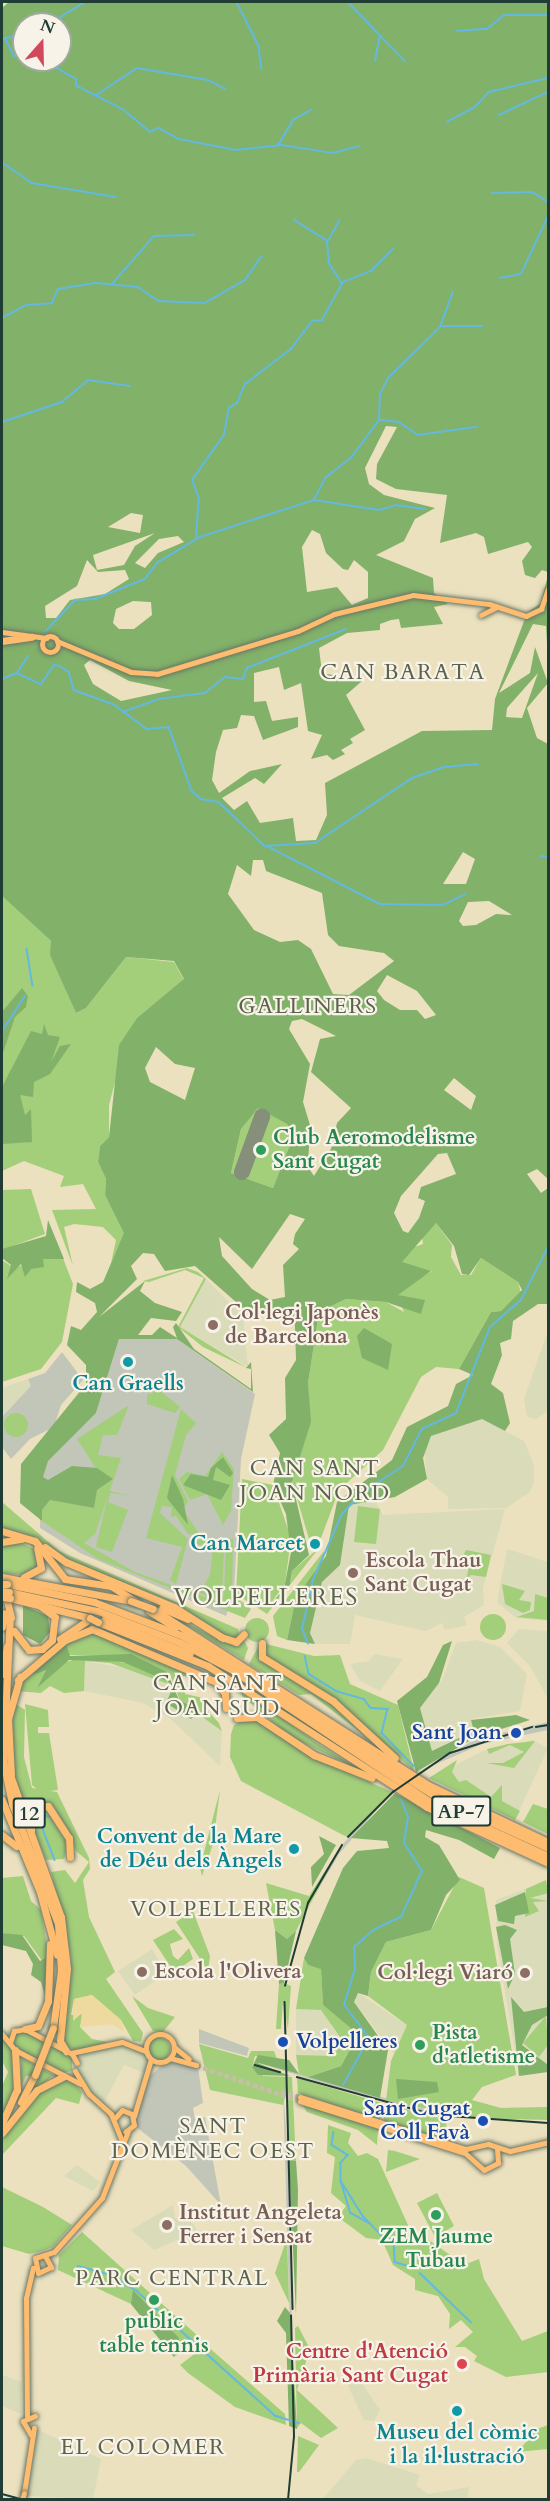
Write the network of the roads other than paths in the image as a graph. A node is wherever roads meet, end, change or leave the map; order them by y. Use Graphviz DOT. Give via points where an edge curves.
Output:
graph roads {
  1 [pos="549,589"];
  2 [pos="478,603"];
  3 [pos="489,604"];
  4 [pos="497,607"];
  5 [pos="484,613"];
  6 [pos="2,632"];
  7 [pos="32,637"];
  8 [pos="47,638"];
  9 [pos="2,641"];
  10 [pos="57,641"];
  11 [pos="43,645"];
  12 [pos="70,648"];
  13 [pos="55,650"];
  14 [pos="2,1532"];
  15 [pos="21,1534"];
  16 [pos="2,1542"];
  17 [pos="103,1584"];
  18 [pos="5,1585"];
  19 [pos="61,1586"];
  20 [pos="2,1598"];
  21 [pos="35,1602"];
  22 [pos="150,1606"];
  23 [pos="7,1613"];
  24 [pos="88,1620"];
  25 [pos="101,1621"];
  26 [pos="2,1627"];
  27 [pos="244,1634"];
  28 [pos="223,1638"];
  29 [pos="262,1643"];
  30 [pos="8,1646"];
  31 [pos="226,1659"];
  32 [pos="2,1674"];
  33 [pos="18,1680"];
  34 [pos="216,1682"];
  35 [pos="7,1695"];
  36 [pos="226,1707"];
  37 [pos="237,1718"];
  38 [pos="3,1723"];
  39 [pos="335,1741"];
  40 [pos="2,1779"];
  41 [pos="13,1786"];
  42 [pos="448,1797"];
  43 [pos="2,1800"];
  44 [pos="2,1805"];
  45 [pos="427,1807"];
  46 [pos="2,1817"];
  47 [pos="2,1835"];
  48 [pos="549,1841"];
  49 [pos="549,1848"];
  50 [pos="549,1856"];
  51 [pos="70,1857"];
  52 [pos="549,1865"];
  53 [pos="30,1868"];
  54 [pos="54,1891"];
  55 [pos="46,1912"];
  56 [pos="66,1953"];
  57 [pos="57,1955"];
  58 [pos="60,1994"];
  59 [pos="51,2027"];
  60 [pos="25,2029"];
  61 [pos="16,2030"];
  62 [pos="2,2032"];
  63 [pos="148,2042"];
  64 [pos="139,2045"];
  65 [pos="13,2047"];
  66 [pos="174,2047"];
  67 [pos="146,2051"];
  68 [pos="68,2052"];
  69 [pos="84,2052"];
  70 [pos="170,2058"];
  71 [pos="151,2059"];
  72 [pos="159,2062"];
  73 [pos="77,2063"];
  74 [pos="75,2071"];
  75 [pos="150,2071"];
  76 [pos="66,2076"];
  77 [pos="81,2084"];
  78 [pos="135,2106"];
  79 [pos="127,2110"];
  80 [pos="109,2112"];
  81 [pos="119,2112"];
  82 [pos="134,2116"];
  83 [pos="113,2121"];
  84 [pos="2,2130"];
  85 [pos="120,2131"];
  86 [pos="128,2131"];
  87 [pos="549,2142"];
  88 [pos="122,2146"];
  89 [pos="478,2147"];
  90 [pos="496,2147"];
  91 [pos="510,2151"];
  92 [pos="473,2158"];
  93 [pos="500,2158"];
  94 [pos="54,2252"];
  95 [pos="45,2256"];
  96 [pos="51,2262"];
  97 [pos="33,2268"];
  98 [pos="38,2273"];
  99 [pos="31,2278"];
  100 [pos="30,2408"];
  101 [pos="27,2416"];
  102 [pos="35,2416"];
  103 [pos="31,2428"];
  104 [pos="22,2499"];
  1 -- 4 [label="main road" via="543,606 533,615"];
  2 -- 3 [label="main road"];
  2 -- 5 [label="main road"];
  2 -- 12 [label="main road" via="405,597 339,612 298,631 162,674 135,673"];
  3 -- 4 [label="main road"];
  3 -- 5 [label="main road"];
  4 -- 5 [label="main road"];
  6 -- 7 [label="main road"];
  7 -- 8 [label="main road"];
  7 -- 9 [label="highway"];
  7 -- 11 [label="main road"];
  8 -- 10 [label="main road"];
  8 -- 11 [label="main road"];
  10 -- 12 [label="main road"];
  10 -- 13 [label="main road"];
  11 -- 13 [label="main road"];
  12 -- 13 [label="main road"];
  14 -- 15 [label="highway"];
  15 -- 17 [label="highway" via="40,1545 65,1579"];
  15 -- 28 [label="highway" via="66,1562 181,1610"];
  16 -- 18 [label="highway" via="27,1541 43,1560 34,1576"];
  17 -- 19 [label="highway"];
  17 -- 31 [label="highway"];
  18 -- 19 [label="highway"];
  18 -- 20 [label="highway, bridge"];
  18 -- 21 [label="highway"];
  18 -- 23 [label="highway"];
  18 -- 31 [label="highway, AP-7" via="112,1607"];
  18 -- 39 [label="highway, AP-7" via="91,1608 168,1637 234,1671"];
  19 -- 22 [label="highway, bridge"];
  20 -- 23 [label="highway"];
  21 -- 23 [label="highway" via="55,1617 56,1634 42,1649 22,1646"];
  21 -- 24 [label="highway"];
  22 -- 28 [label="highway"];
  22 -- 42 [label="highway"];
  23 -- 26 [label="highway"];
  23 -- 30 [label="highway"];
  23 -- 35 [label="highway"];
  24 -- 25 [label="highway, bridge"];
  24 -- 33 [label="highway" via="66,1633"];
  25 -- 34 [label="highway"];
  25 -- 39 [label="highway" via="200,1659"];
  25 -- 45 [label="highway" via="224,1675"];
  27 -- 28 [label="highway" via="236,1642"];
  29 -- 42 [label="highway" via="262,1657 333,1701 410,1771"];
  30 -- 32 [label="highway"];
  30 -- 35 [label="highway"];
  31 -- 49 [label="highway, AP-7" via="426,1791"];
  33 -- 34 [label="highway" via="65,1640 92,1629"];
  33 -- 35 [label="highway"];
  34 -- 36 [label="highway"];
  35 -- 38 [label="highway"];
  35 -- 41 [label="highway"];
  37 -- 45 [label="highway" via="257,1717 308,1752"];
  38 -- 41 [label="highway"];
  38 -- 58 [label="highway" via="10,1798 56,1917"];
  39 -- 50 [label="highway, AP-7" via="445,1810"];
  40 -- 57 [label="highway" via="48,1900"];
  41 -- 54 [label="highway"];
  42 -- 48 [label="highway"];
  43 -- 53 [label="highway"];
  44 -- 46 [label="highway"];
  45 -- 52 [label="highway"];
  47 -- 53 [label="highway"];
  51 -- 54 [label="highway, 12" via="71,1844 55,1813 45,1804 35,1805 29,1823"];
  53 -- 55 [label="highway"];
  54 -- 56 [label="highway"];
  55 -- 57 [label="highway"];
  55 -- 60 [label="highway" via="52,1979 39,2024"];
  56 -- 58 [label="highway"];
  56 -- 68 [label="highway" via="60,2041"];
  57 -- 59 [label="highway"];
  58 -- 59 [label="highway"];
  59 -- 84 [label="highway, bridge" via="33,2074"];
  60 -- 61 [label="main road"];
  60 -- 68 [label="main road"];
  61 -- 62 [label="main road"];
  61 -- 65 [label="main road"];
  62 -- 65 [label="main road"];
  63 -- 64 [label="main road"];
  63 -- 66 [label="main road" via="164,2035"];
  63 -- 67 [label="main road"];
  64 -- 67 [label="main road"];
  64 -- 69 [label="main road" via="118,2042"];
  65 -- 76 [label="main road"];
  65 -- 84 [label="highway" via="17,2090"];
  66 -- 70 [label="main road"];
  66 -- 70 [label="main road" via="196,2064"];
  67 -- 71 [label="main road"];
  68 -- 69 [label="main road"];
  68 -- 73 [label="main road"];
  69 -- 73 [label="main road"];
  70 -- 72 [label="main road"];
  71 -- 72 [label="main road"];
  71 -- 75 [label="main road"];
  72 -- 75 [label="main road"];
  73 -- 74 [label="main road"];
  74 -- 76 [label="main road"];
  74 -- 77 [label="main road"];
  75 -- 78 [label="main road"];
  76 -- 77 [label="main road"];
  76 -- 84 [label="highway" via="37,2090"];
  77 -- 80 [label="main road"];
  78 -- 79 [label="main road"];
  78 -- 82 [label="main road"];
  79 -- 81 [label="main road"];
  79 -- 82 [label="main road"];
  80 -- 81 [label="main road"];
  80 -- 83 [label="main road"];
  81 -- 83 [label="main road"];
  82 -- 86 [label="main road"];
  83 -- 85 [label="main road"];
  85 -- 86 [label="main road"];
  85 -- 88 [label="main road"];
  86 -- 88 [label="main road"];
  87 -- 91 [label="main road"];
  88 -- 94 [label="main road" via="104,2196"];
  89 -- 90 [label="main road"];
  89 -- 92 [label="main road"];
  89 -- 92 [label="main road" via="466,2149 300,2099"];
  90 -- 91 [label="main road"];
  90 -- 93 [label="main road"];
  91 -- 93 [label="main road"];
  92 -- 93 [label="main road" via="487,2170"];
  94 -- 95 [label="main road"];
  94 -- 96 [label="main road"];
  95 -- 96 [label="main road"];
  95 -- 97 [label="main road" via="35,2258"];
  96 -- 98 [label="main road" via="48,2271"];
  97 -- 98 [label="main road"];
  97 -- 99 [label="main road"];
  98 -- 99 [label="main road"];
  99 -- 100 [label="main road" via="26,2298"];
  100 -- 101 [label="main road"];
  100 -- 102 [label="main road"];
  101 -- 102 [label="main road"];
  101 -- 103 [label="main road"];
  102 -- 103 [label="main road"];
  103 -- 104 [label="main road, bridge"];
}
